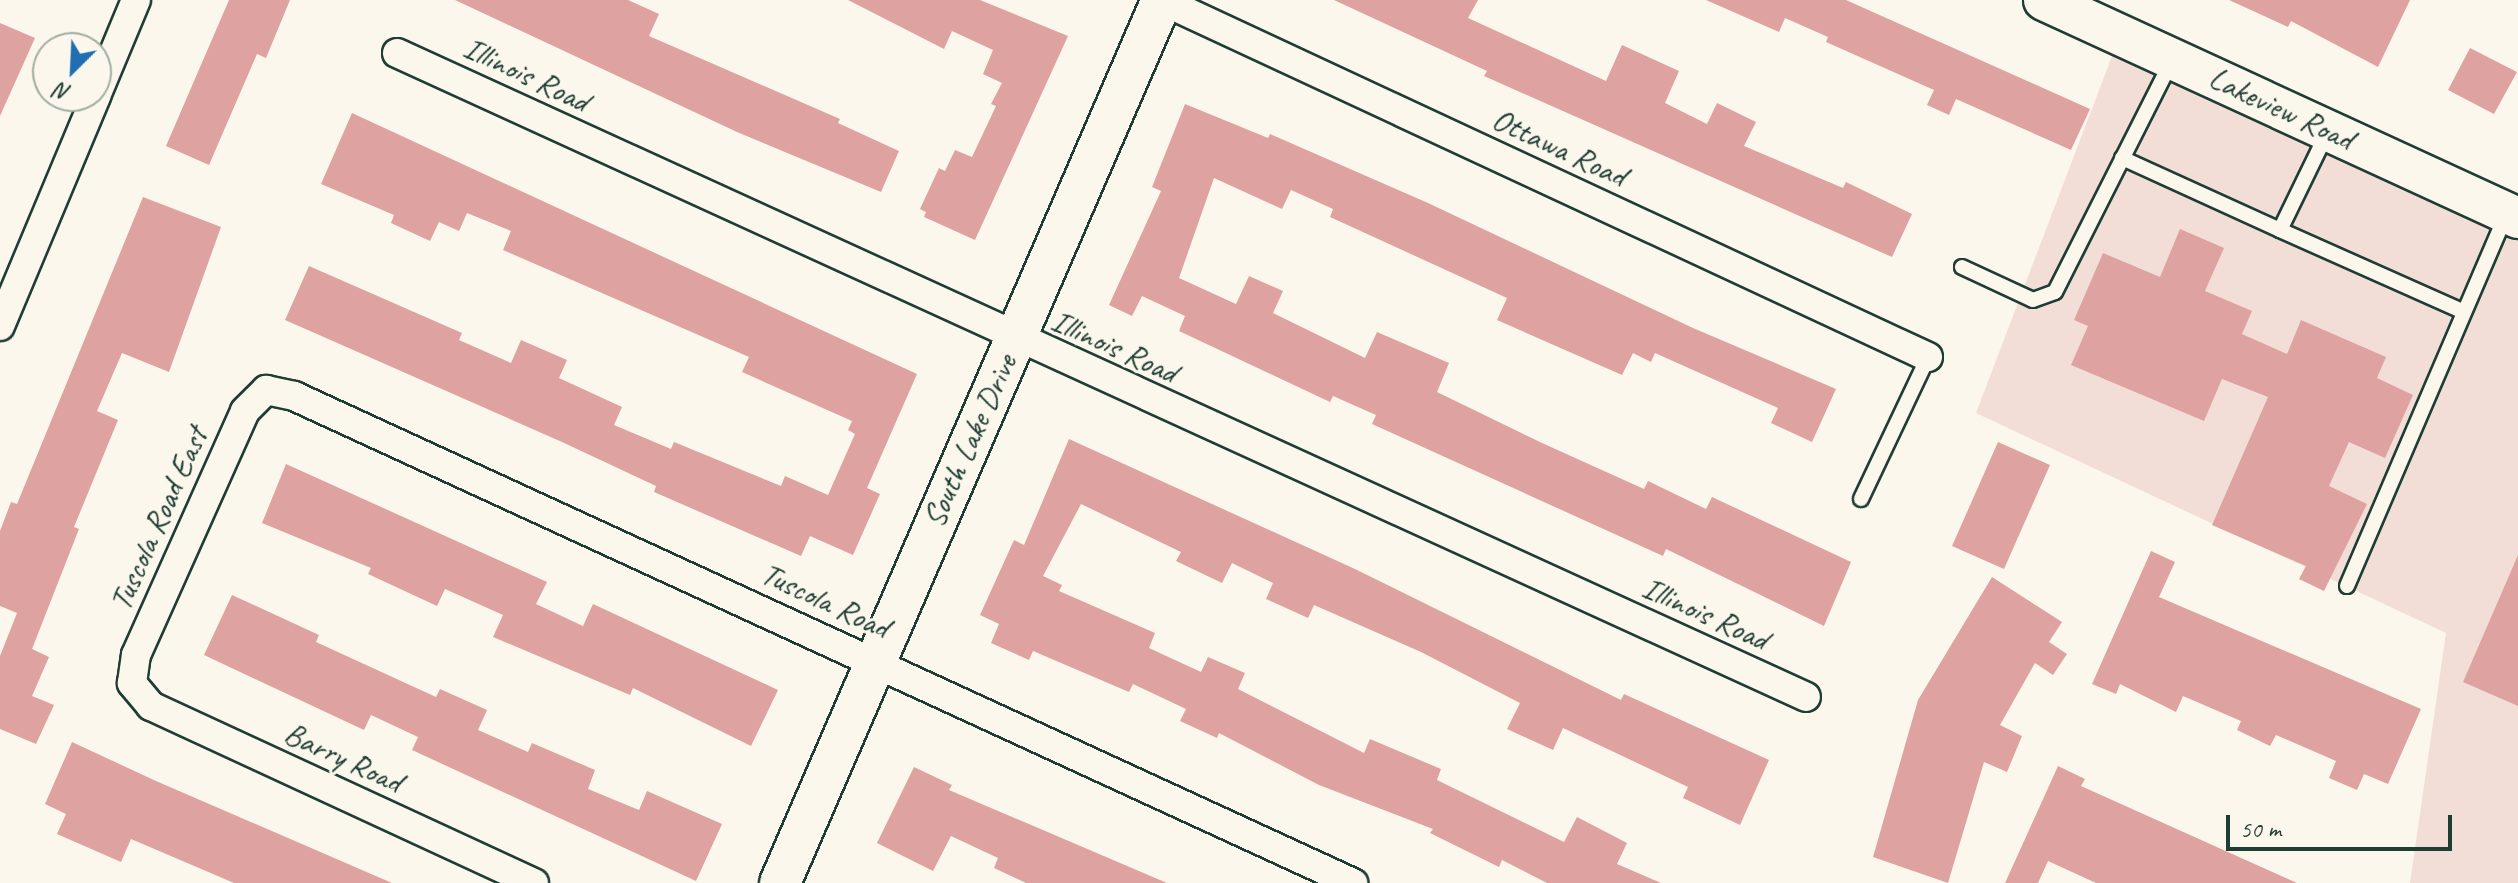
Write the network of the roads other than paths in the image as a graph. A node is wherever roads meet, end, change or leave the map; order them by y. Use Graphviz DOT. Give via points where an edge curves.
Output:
graph roads {
  1 [pos="136,0"];
  2 [pos="1162,0"];
  3 [pos="2044,0"];
  4 [pos="397,53"];
  5 [pos="112,58"];
  6 [pos="2172,59"];
  7 [pos="89,112"];
  8 [pos="2328,131"];
  9 [pos="2122,158"];
  10 [pos="2512,216"];
  11 [pos="2280,230"];
  12 [pos="1962,267"];
  13 [pos="2464,312"];
  14 [pos="0,326"];
  15 [pos="1015,339"];
  16 [pos="1928,357"];
  17 [pos="266,390"];
  18 [pos="1861,499"];
  19 [pos="2347,586"];
  20 [pos="874,661"];
  21 [pos="132,683"];
  22 [pos="1806,697"];
  23 [pos="534,883"];
  24 [pos="780,883"];
  25 [pos="1353,883"];
  1 -- 5 [label="street"];
  2 -- 15 [label="street, South Lake Drive"];
  2 -- 16 [label="street, Ottawa Road"];
  3 -- 6 [label="street, Lakeview Road"];
  4 -- 15 [label="street, Illinois Road"];
  6 -- 8 [label="street, Lakeview Road"];
  6 -- 9 [label="lane"];
  7 -- 14 [label="street"];
  8 -- 10 [label="street, Lakeview Road"];
  8 -- 11 [label="lane"];
  9 -- 11 [label="lane"];
  9 -- 12 [label="lane" via="2055,292 2033,300"];
  10 -- 13 [label="lane"];
  11 -- 13 [label="lane"];
  13 -- 19 [label="lane"];
  15 -- 20 [label="street, South Lake Drive"];
  15 -- 22 [label="street, Illinois Road"];
  16 -- 18 [label="lane"];
  17 -- 20 [label="street, Tuscola Road" via="294,396"];
  17 -- 21 [label="street, Tuscola Road East" via="245,411 136,655"];
  20 -- 24 [label="street, South Lake Drive"];
  20 -- 25 [label="street, Tuscola Road"];
  21 -- 23 [label="street, Barry Road" via="151,706"];
}
